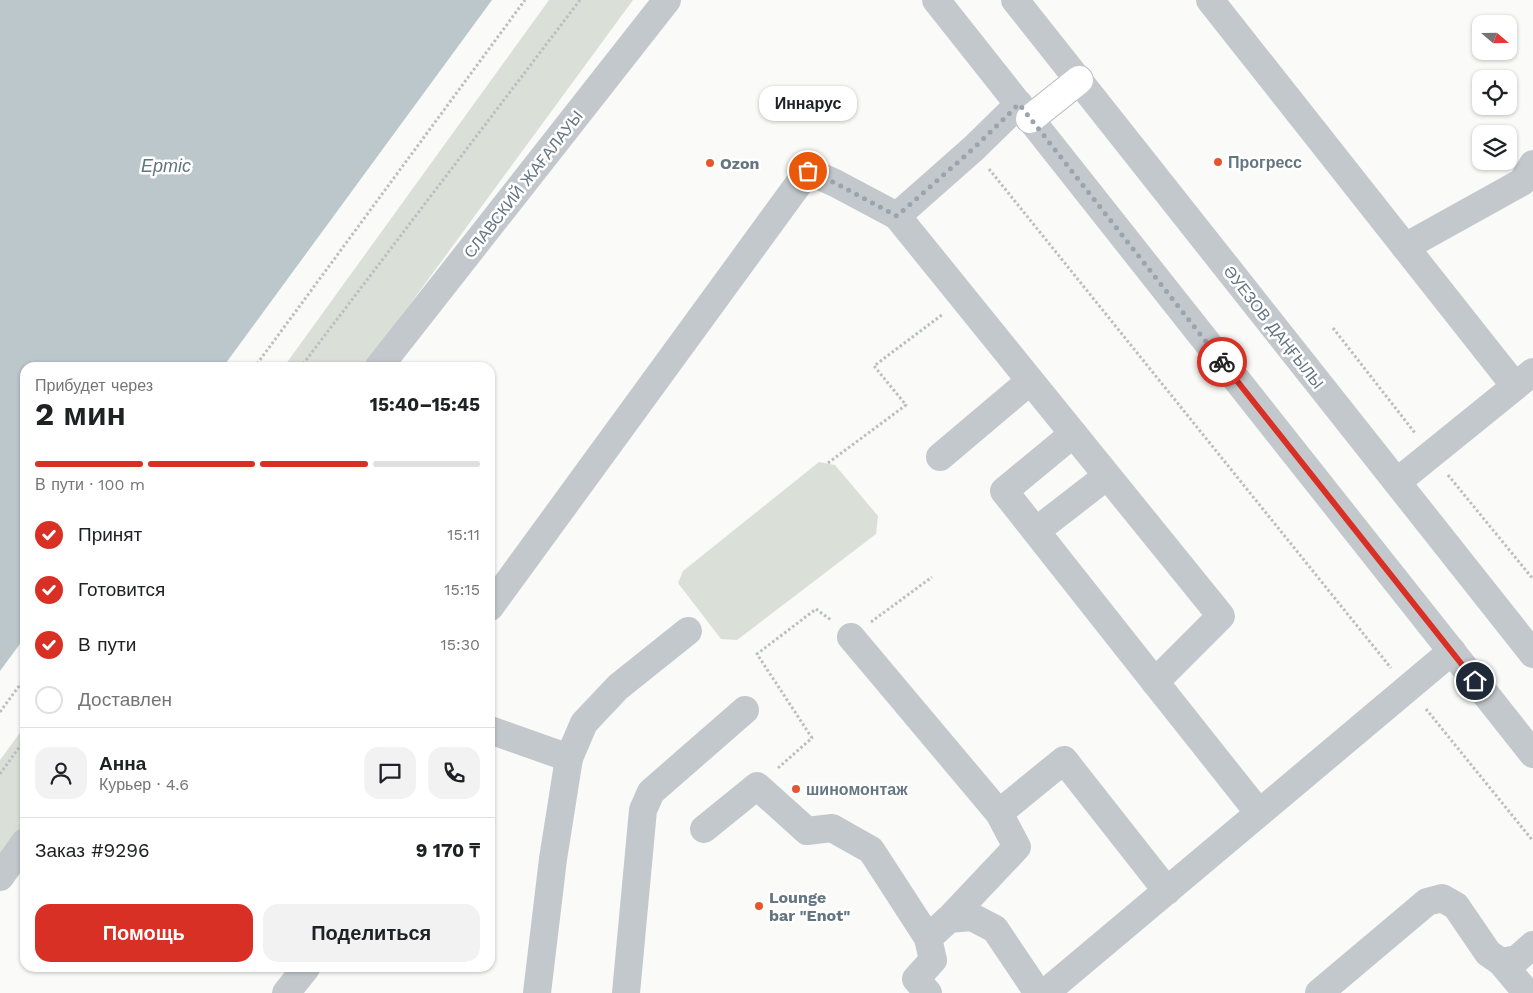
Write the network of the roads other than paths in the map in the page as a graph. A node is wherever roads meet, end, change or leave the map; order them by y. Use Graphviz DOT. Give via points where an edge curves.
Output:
graph roads {
  1 [pos="667,0"];
  2 [pos="936,0"];
  3 [pos="1015,0"];
  4 [pos="1210,0"];
  5 [pos="1079,80"];
  6 [pos="1024,111"];
  7 [pos="1529,180"];
  8 [pos="897,216"];
  9 [pos="1405,247"];
  10 [pos="383,362"];
  11 [pos="1524,379"];
  12 [pos="1030,381"];
  13 [pos="1073,434"];
  14 [pos="940,457"];
  15 [pos="1107,476"];
  16 [pos="1397,482"];
  17 [pos="1036,532"];
  18 [pos="495,600"];
  19 [pos="688,631"];
  20 [pos="851,636"];
  21 [pos="1452,652"];
  22 [pos="1533,654"];
  23 [pos="1155,682"];
  24 [pos="745,710"];
  25 [pos="495,732"];
  26 [pos="1533,754"];
  27 [pos="569,758"];
  28 [pos="999,813"];
  29 [pos="1260,813"];
  30 [pos="704,830"];
  31 [pos="20,849"];
  32 [pos="0,877"];
  33 [pos="1168,890"];
  34 [pos="949,919"];
  35 [pos="928,938"];
  36 [pos="1533,945"];
  37 [pos="1501,962"];
  38 [pos="303,972"];
  39 [pos="1523,991"];
  40 [pos="286,993"];
  41 [pos="536,993"];
  42 [pos="626,993"];
  43 [pos="928,993"];
  44 [pos="1038,993"];
  45 [pos="1045,993"];
  46 [pos="1319,993"];
  1 -- 10 [label="street, СЛАВСКИЙ ЖАҒАЛАУЫ"];
  2 -- 6 [label="street"];
  3 -- 5 [label="street, ӘУЕЗОВ ДАҢҒЫЛЫ"];
  4 -- 9 [label="street"];
  5 -- 6 [label="main road"];
  5 -- 16 [label="street, ӘУЕЗОВ ДАҢҒЫЛЫ"];
  6 -- 8 [label="street" via="974,148"];
  6 -- 21 [label="street"];
  7 -- 9 [label="street"];
  8 -- 12 [label="street"];
  8 -- 18 [label="street" via="808,171"];
  9 -- 11 [label="street"];
  11 -- 16 [label="street"];
  12 -- 13 [label="street"];
  12 -- 14 [label="street"];
  13 -- 15 [label="street"];
  13 -- 17 [label="street" via="1004,492"];
  15 -- 17 [label="street"];
  15 -- 23 [label="street" via="1221,616"];
  16 -- 22 [label="street, ӘУЕЗОВ ДАҢҒЫЛЫ"];
  17 -- 23 [label="street"];
  19 -- 27 [label="street" via="611,694 584,723"];
  20 -- 28 [label="street"];
  21 -- 26 [label="street"];
  21 -- 29 [label="street"];
  23 -- 29 [label="street"];
  24 -- 42 [label="street" via="651,792 646,802"];
  25 -- 27 [label="street"];
  27 -- 41 [label="street"];
  28 -- 33 [label="street" via="1064,760"];
  28 -- 34 [label="street" via="1017,847"];
  29 -- 33 [label="street"];
  30 -- 35 [label="street" via="757,786 807,831 832,828 870,850"];
  31 -- 32 [label="street"];
  33 -- 45 [label="street"];
  34 -- 35 [label="street"];
  34 -- 44 [label="street" via="972,916 995,929"];
  35 -- 43 [label="street" via="933,960 916,979"];
  36 -- 37 [label="street" via="1517,959"];
  37 -- 39 [label="street"];
  37 -- 46 [label="street" via="1488,953 1456,906 1442,898 1427,902"];
  38 -- 40 [label="street"];
}
